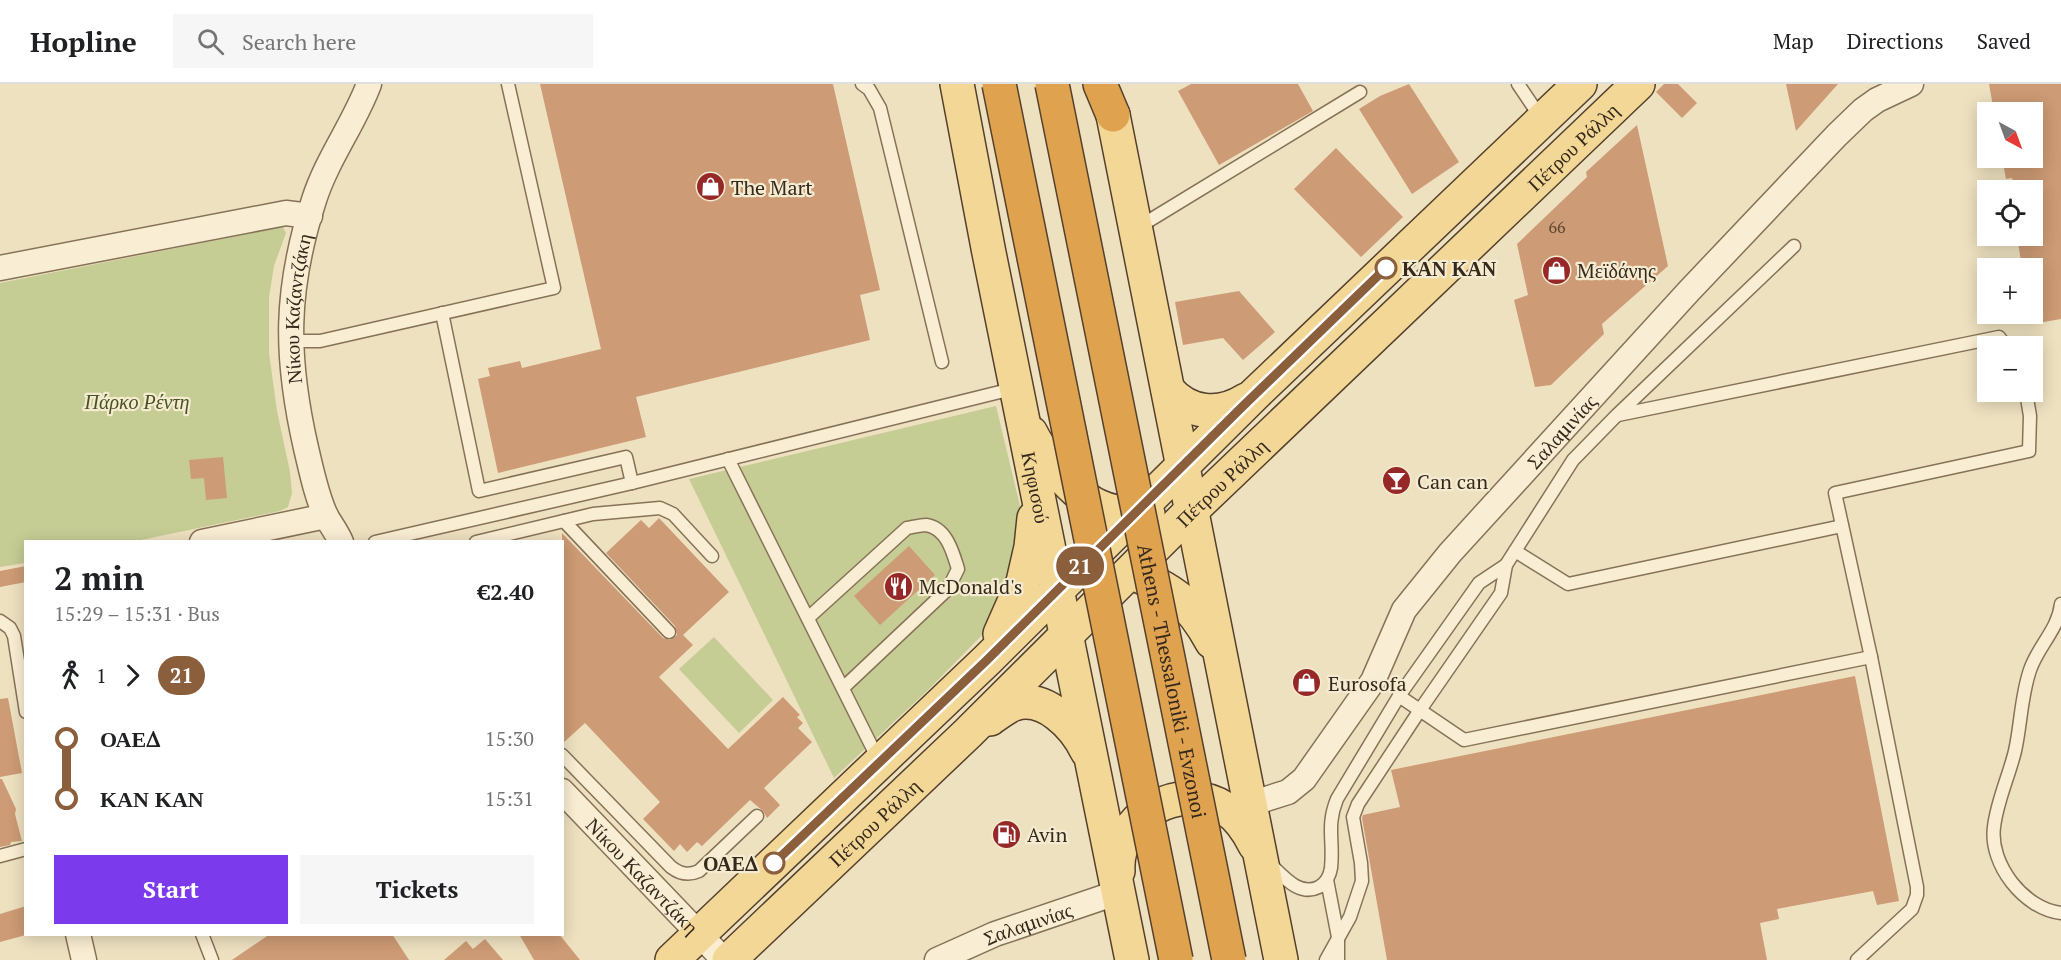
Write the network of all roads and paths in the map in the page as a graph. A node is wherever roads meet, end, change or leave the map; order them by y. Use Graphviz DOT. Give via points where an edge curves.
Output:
graph roads {
  1 [pos="369,84"];
  2 [pos="508,84"];
  3 [pos="862,84"];
  4 [pos="957,84"];
  5 [pos="999,84"];
  6 [pos="1052,84"];
  7 [pos="1100,84"];
  8 [pos="1518,84"];
  9 [pos="1580,84"];
  10 [pos="1638,84"];
  11 [pos="1911,84"];
  12 [pos="1360,92"];
  13 [pos="1113,115"];
  14 [pos="1542,119"];
  15 [pos="310,216"];
  16 [pos="1136,229"];
  17 [pos="1794,246"];
  18 [pos="0,268"];
  19 [pos="442,314"];
  20 [pos="1977,341"];
  21 [pos="291,342"];
  22 [pos="942,362"];
  23 [pos="1016,388"];
  24 [pos="1168,390"];
  25 [pos="1255,394"];
  26 [pos="2027,402"];
  27 [pos="1617,415"];
  28 [pos="728,459"];
  29 [pos="1183,465"];
  30 [pos="632,483"];
  31 [pos="1036,483"];
  32 [pos="1192,510"];
  33 [pos="1132,515"];
  34 [pos="326,516"];
  35 [pos="564,521"];
  36 [pos="1842,526"];
  37 [pos="212,540"];
  38 [pos="340,540"];
  39 [pos="384,540"];
  40 [pos="484,540"];
  41 [pos="1515,551"];
  42 [pos="712,556"];
  43 [pos="1506,565"];
  44 [pos="1129,572"];
  45 [pos="1057,589"];
  46 [pos="2061,604"];
  47 [pos="808,618"];
  48 [pos="0,621"];
  49 [pos="669,632"];
  50 [pos="1066,635"];
  51 [pos="1871,657"];
  52 [pos="1221,658"];
  53 [pos="987,660"];
  54 [pos="843,688"];
  55 [pos="1399,696"];
  56 [pos="24,699"];
  57 [pos="1420,710"];
  58 [pos="968,733"];
  59 [pos="564,757"];
  60 [pos="880,762"];
  61 [pos="1095,772"];
  62 [pos="564,793"];
  63 [pos="1250,804"];
  64 [pos="613,807"];
  65 [pos="757,816"];
  66 [pos="594,823"];
  67 [pos="24,850"];
  68 [pos="1260,854"];
  69 [pos="0,856"];
  70 [pos="1327,880"];
  71 [pos="1119,892"];
  72 [pos="2061,913"];
  73 [pos="699,934"];
  74 [pos="78,936"];
  75 [pos="203,936"];
  76 [pos="1338,937"];
  77 [pos="84,960"];
  78 [pos="212,960"];
  79 [pos="672,960"];
  80 [pos="724,960"];
  81 [pos="729,960"];
  82 [pos="937,960"];
  83 [pos="1132,960"];
  84 [pos="1176,960"];
  85 [pos="1229,960"];
  86 [pos="1281,960"];
  87 [pos="1326,960"];
  88 [pos="1338,960"];
  89 [pos="1857,960"];
  1 -- 15 [label="street, Νίκου Καζαντζάκη" via="324,177"];
  2 -- 19 [label="lane" via="554,288"];
  3 -- 22 [label="lane" via="880,108"];
  4 -- 23 [label="main road, Κηφισού"];
  5 -- 84 [label="highway, bridge"];
  6 -- 85 [label="highway, Athens - Thessaloniki - Evzonoi, bridge"];
  7 -- 13 [label="highway"];
  8 -- 14 [label="lane"];
  9 -- 14 [label="main road, Πέτρου Ράλλη"];
  10 -- 32 [label="main road, Πέτρου Ράλλη"];
  11 -- 63 [label="street, Σαλαμινίας" via="1863,110 1689,291 1450,553 1404,610 1373,681 1304,779 1288,792"];
  12 -- 16 [label="lane"];
  13 -- 16 [label="main road"];
  14 -- 25 [label="main road, Πέτρου Ράλλη"];
  15 -- 18 [label="street" via="286,213"];
  15 -- 21 [label="street, Νίκου Καζαντζάκη" via="295,281"];
  16 -- 24 [label="main road"];
  17 -- 27 [label="lane"];
  19 -- 21 [label="lane" via="320,341"];
  19 -- 30 [label="lane" via="479,491 626,457"];
  20 -- 27 [label="lane"];
  21 -- 34 [label="street, Νίκου Καζαντζάκη" via="295,398"];
  23 -- 28 [label="lane"];
  23 -- 31 [label="main road, Κηφισού"];
  23 -- 33 [label="main road" via="1037,445 1076,493 1090,503"];
  24 -- 25 [label="main road" via="1190,406 1208,411 1224,411"];
  24 -- 29 [label="main road"];
  25 -- 29 [label="main road, Πέτρου Ράλλη"];
  26 -- 36 [label="lane" via="2029,451 1835,493"];
  27 -- 41 [label="lane" via="1573,460"];
  28 -- 30 [label="lane"];
  28 -- 47 [label="lane"];
  29 -- 32 [label="main road"];
  29 -- 33 [label="main road, Πέτρου Ράλλη"];
  30 -- 39 [label="lane"];
  31 -- 45 [label="main road, Κηφισού"];
  31 -- 53 [label="main road" via="1031,547 1020,594"];
  32 -- 33 [label="main road"];
  32 -- 44 [label="main road, Πέτρου Ράλλη"];
  32 -- 52 [label="main road"];
  33 -- 45 [label="main road, Πέτρου Ράλλη"];
  34 -- 37 [label="street"];
  34 -- 38 [label="street, Νίκου Καζαντζάκη"];
  35 -- 40 [label="lane"];
  35 -- 42 [label="lane" via="593,514 660,508 674,514"];
  35 -- 49 [label="lane"];
  36 -- 41 [label="lane" via="1568,584"];
  36 -- 51 [label="lane"];
  41 -- 43 [label="lane"];
  43 -- 55 [label="lane" via="1479,583"];
  43 -- 57 [label="lane" via="1501,593"];
  44 -- 45 [label="main road" via="1083,575"];
  44 -- 50 [label="main road, Πέτρου Ράλλη"];
  44 -- 52 [label="main road" via="1156,583 1183,601"];
  45 -- 50 [label="main road, Κηφισού"];
  45 -- 53 [label="main road, Πέτρου Ράλλη"];
  46 -- 72 [label="lane" via="2060,614 2030,669 2015,748 1993,828 2000,860 2013,884 2031,902"];
  47 -- 54 [label="lane"];
  47 -- 54 [label="lane" via="907,528 927,525 941,533 951,546 958,569 948,589"];
  48 -- 56 [label="lane" via="14,636"];
  50 -- 58 [label="main road, Πέτρου Ράλλη"];
  50 -- 61 [label="main road, Κηφισού"];
  51 -- 57 [label="lane" via="1464,740"];
  51 -- 89 [label="lane" via="1917,895 1912,909"];
  52 -- 63 [label="main road"];
  53 -- 60 [label="main road, Πέτρου Ράλλη"];
  54 -- 60 [label="lane"];
  55 -- 57 [label="lane"];
  55 -- 70 [label="lane" via="1337,799 1330,827 1331,869"];
  57 -- 76 [label="lane" via="1358,804 1353,818 1362,881 1350,917"];
  58 -- 61 [label="main road" via="1013,704 1039,704 1059,715 1075,732"];
  58 -- 81 [label="main road, Πέτρου Ράλλη"];
  59 -- 64 [label="lane"];
  60 -- 73 [label="main road, Πέτρου Ράλλη"];
  61 -- 71 [label="main road, Κηφισού"];
  62 -- 66 [label="street, Νίκου Καζαντζάκη"];
  63 -- 68 [label="main road"];
  64 -- 65 [label="lane" via="671,867 686,874 703,868"];
  64 -- 66 [label="lane"];
  66 -- 73 [label="street, Νίκου Καζαντζάκη"];
  67 -- 69 [label="lane"];
  68 -- 70 [label="lane" via="1302,890 1322,886"];
  68 -- 71 [label="main road" via="1246,828 1226,808 1199,799 1170,800 1144,813 1125,835 1117,863"];
  68 -- 86 [label="main road"];
  70 -- 76 [label="lane"];
  71 -- 82 [label="street, Σαλαμινίας" via="995,934"];
  71 -- 83 [label="main road, Κηφισού"];
  73 -- 79 [label="main road, Πέτρου Ράλλη"];
  73 -- 80 [label="street, Νίκου Καζαντζάκη"];
  74 -- 77 [label="street"];
  75 -- 78 [label="lane"];
  76 -- 87 [label="lane"];
  76 -- 88 [label="lane"];
}
